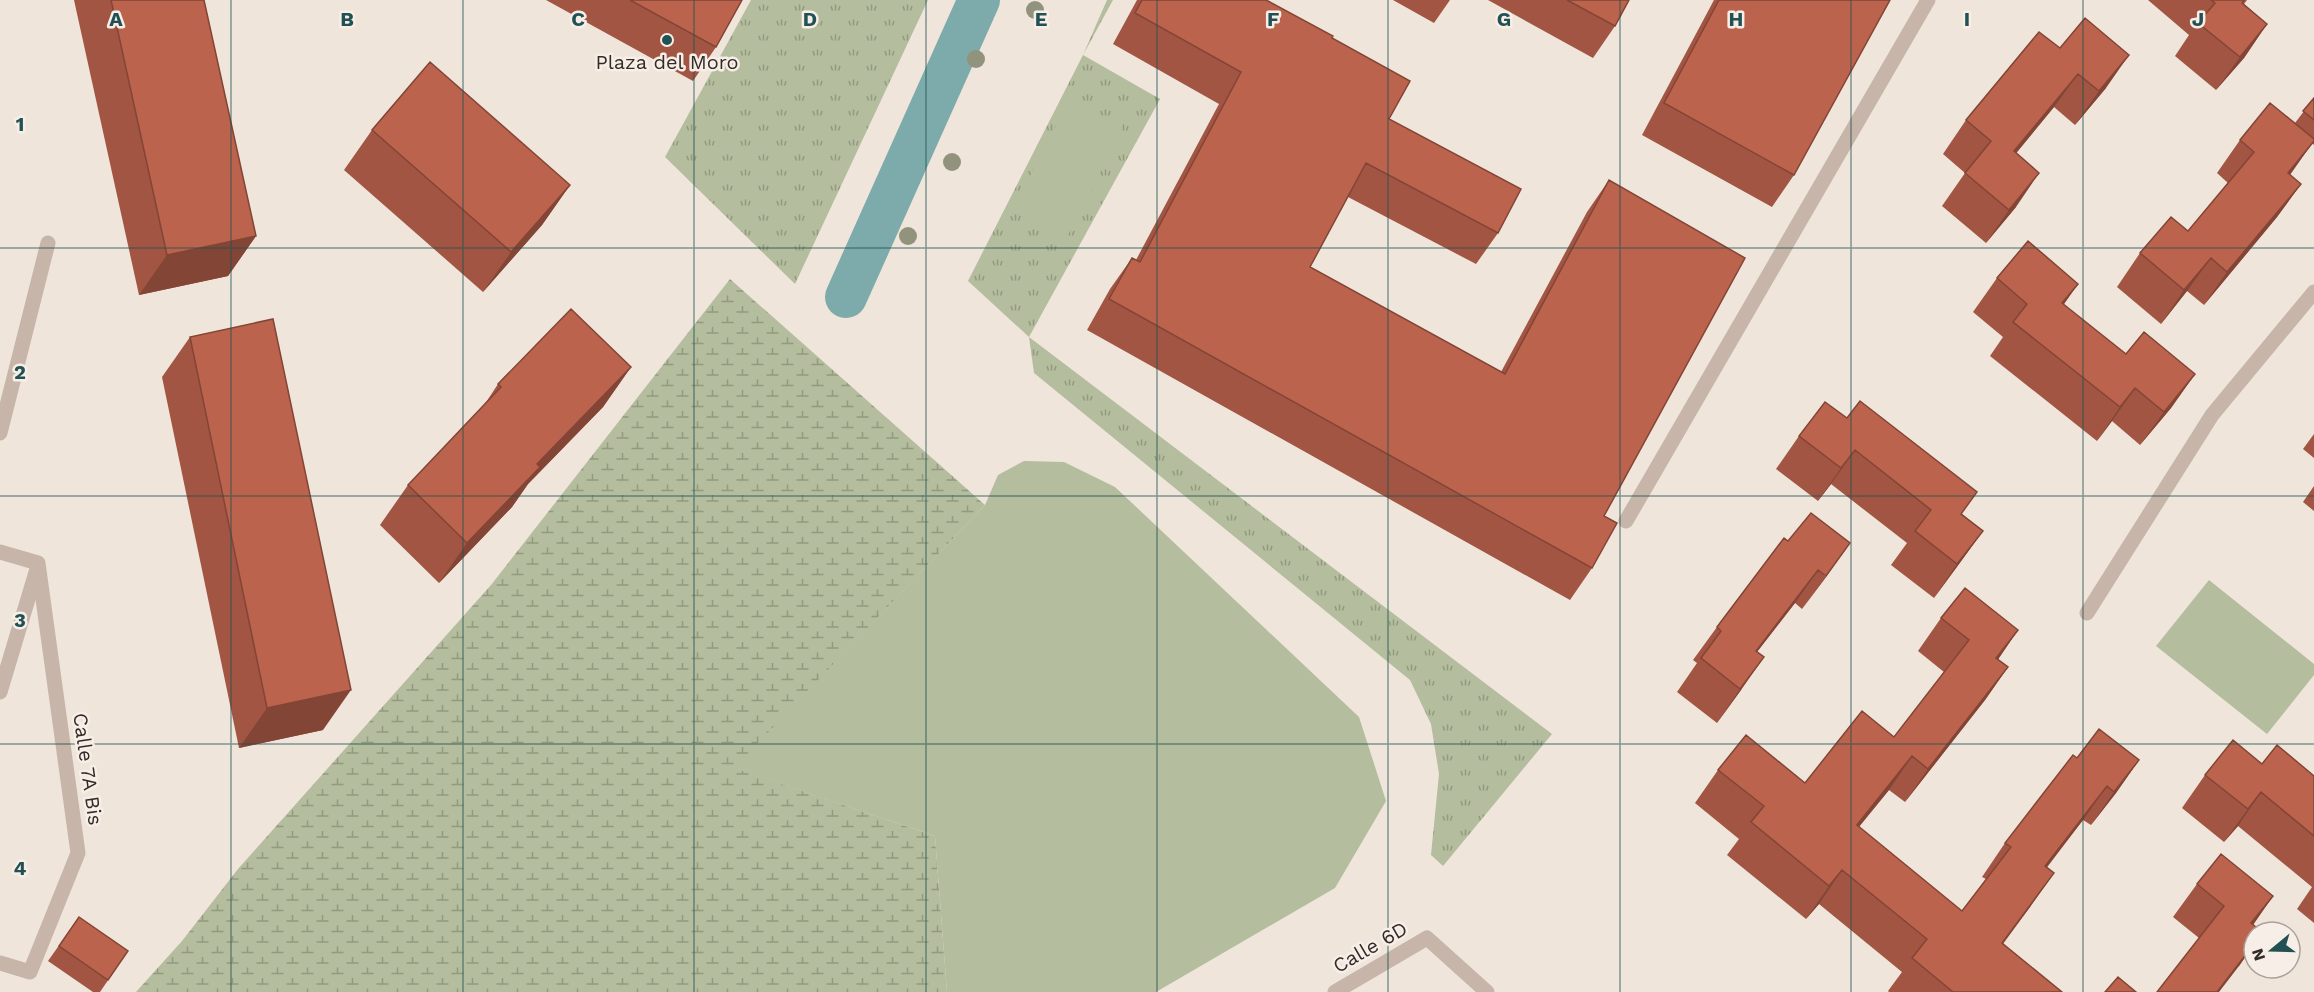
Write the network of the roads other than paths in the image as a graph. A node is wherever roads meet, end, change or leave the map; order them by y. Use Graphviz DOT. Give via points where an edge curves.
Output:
graph roads {
  1 [pos="1928,0"];
  2 [pos="48,243"];
  3 [pos="2314,292"];
  4 [pos="0,433"];
  5 [pos="1626,521"];
  6 [pos="0,552"];
  7 [pos="38,563"];
  8 [pos="2087,613"];
  9 [pos="0,692"];
  10 [pos="0,963"];
  11 [pos="1335,992"];
  12 [pos="1487,992"];
  1 -- 5 [label="street"];
  2 -- 4 [label="street"];
  3 -- 8 [label="street" via="2212,415"];
  6 -- 7 [label="street"];
  7 -- 9 [label="street"];
  7 -- 10 [label="street, Calle 7A Bis" via="78,853 30,972"];
  11 -- 12 [label="street, Calle 6D" via="1427,938"];
}
